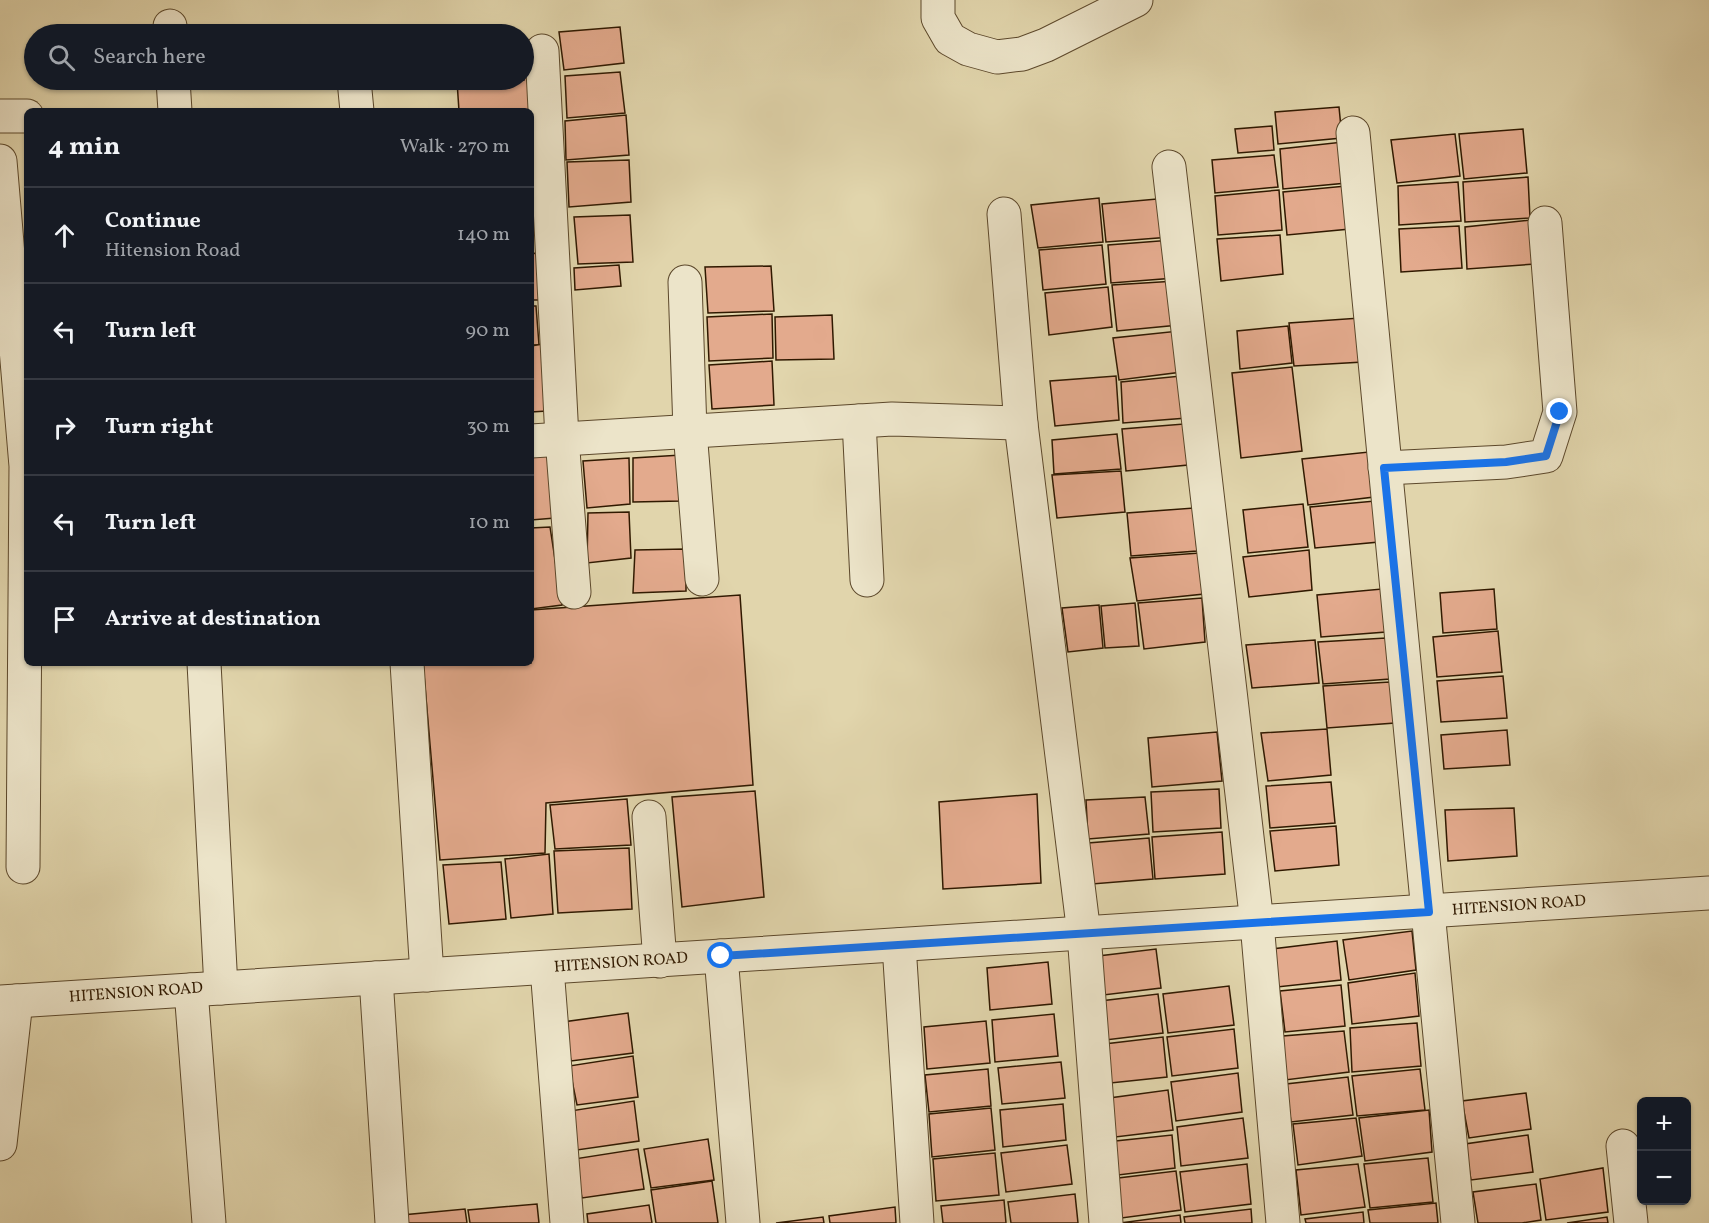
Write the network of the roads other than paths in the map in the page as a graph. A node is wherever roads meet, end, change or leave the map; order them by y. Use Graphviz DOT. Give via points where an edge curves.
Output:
graph roads {
  1 [pos="938,0"];
  2 [pos="1136,0"];
  3 [pos="542,51"];
  4 [pos="174,90"];
  5 [pos="355,90"];
  6 [pos="175,108"];
  7 [pos="357,108"];
  8 [pos="0,116"];
  9 [pos="24,116"];
  10 [pos="1353,133"];
  11 [pos="0,161"];
  12 [pos="1169,167"];
  13 [pos="1004,214"];
  14 [pos="1545,223"];
  15 [pos="685,282"];
  16 [pos="859,421"];
  17 [pos="1022,424"];
  18 [pos="690,431"];
  19 [pos="547,440"];
  20 [pos="18,466"];
  21 [pos="1384,468"];
  22 [pos="702,579"];
  23 [pos="867,580"];
  24 [pos="574,592"];
  25 [pos="204,666"];
  26 [pos="407,666"];
  27 [pos="649,817"];
  28 [pos="23,867"];
  29 [pos="1709,893"];
  30 [pos="1429,912"];
  31 [pos="1257,923"];
  32 [pos="1084,934"];
  33 [pos="899,945"];
  34 [pos="721,956"];
  35 [pos="660,961"];
  36 [pos="547,968"];
  37 [pos="427,975"];
  38 [pos="376,978"];
  39 [pos="206,989"];
  40 [pos="8,1001"];
  41 [pos="0,1144"];
  42 [pos="1623,1146"];
  43 [pos="209,1223"];
  44 [pos="392,1223"];
  45 [pos="567,1223"];
  46 [pos="743,1223"];
  47 [pos="917,1223"];
  48 [pos="1106,1223"];
  49 [pos="1283,1223"];
  50 [pos="1458,1223"];
  51 [pos="1631,1223"];
  1 -- 2 [label="street" via="938,18 950,39 997,57 1022,54 1046,45"];
  3 -- 19 [label="street"];
  4 -- 6 [label="street"];
  5 -- 7 [label="street"];
  8 -- 9 [label="street"];
  10 -- 21 [label="street"];
  11 -- 20 [label="street"];
  12 -- 31 [label="street"];
  13 -- 17 [label="street"];
  14 -- 21 [label="street" via="1560,412 1546,456 1506,462"];
  15 -- 18 [label="street"];
  16 -- 17 [label="street"];
  16 -- 18 [label="street"];
  16 -- 23 [label="street"];
  17 -- 32 [label="street"];
  18 -- 19 [label="street"];
  18 -- 22 [label="street"];
  19 -- 24 [label="street"];
  20 -- 28 [label="street"];
  21 -- 30 [label="street"];
  25 -- 39 [label="street"];
  26 -- 37 [label="street"];
  27 -- 35 [label="street"];
  29 -- 30 [label="street, HITENSION ROAD"];
  30 -- 31 [label="street, HITENSION ROAD"];
  30 -- 50 [label="street"];
  31 -- 32 [label="street, HITENSION ROAD"];
  31 -- 49 [label="street"];
  32 -- 33 [label="street, HITENSION ROAD"];
  32 -- 48 [label="street"];
  33 -- 34 [label="street, HITENSION ROAD"];
  33 -- 47 [label="street"];
  34 -- 35 [label="street, HITENSION ROAD"];
  34 -- 46 [label="street"];
  35 -- 36 [label="street, HITENSION ROAD"];
  36 -- 37 [label="street, HITENSION ROAD"];
  36 -- 45 [label="street"];
  37 -- 38 [label="street, HITENSION ROAD"];
  38 -- 39 [label="street, HITENSION ROAD"];
  38 -- 44 [label="street"];
  39 -- 40 [label="street, HITENSION ROAD"];
  39 -- 43 [label="street"];
  40 -- 41 [label="street"];
  42 -- 51 [label="street"];
}
